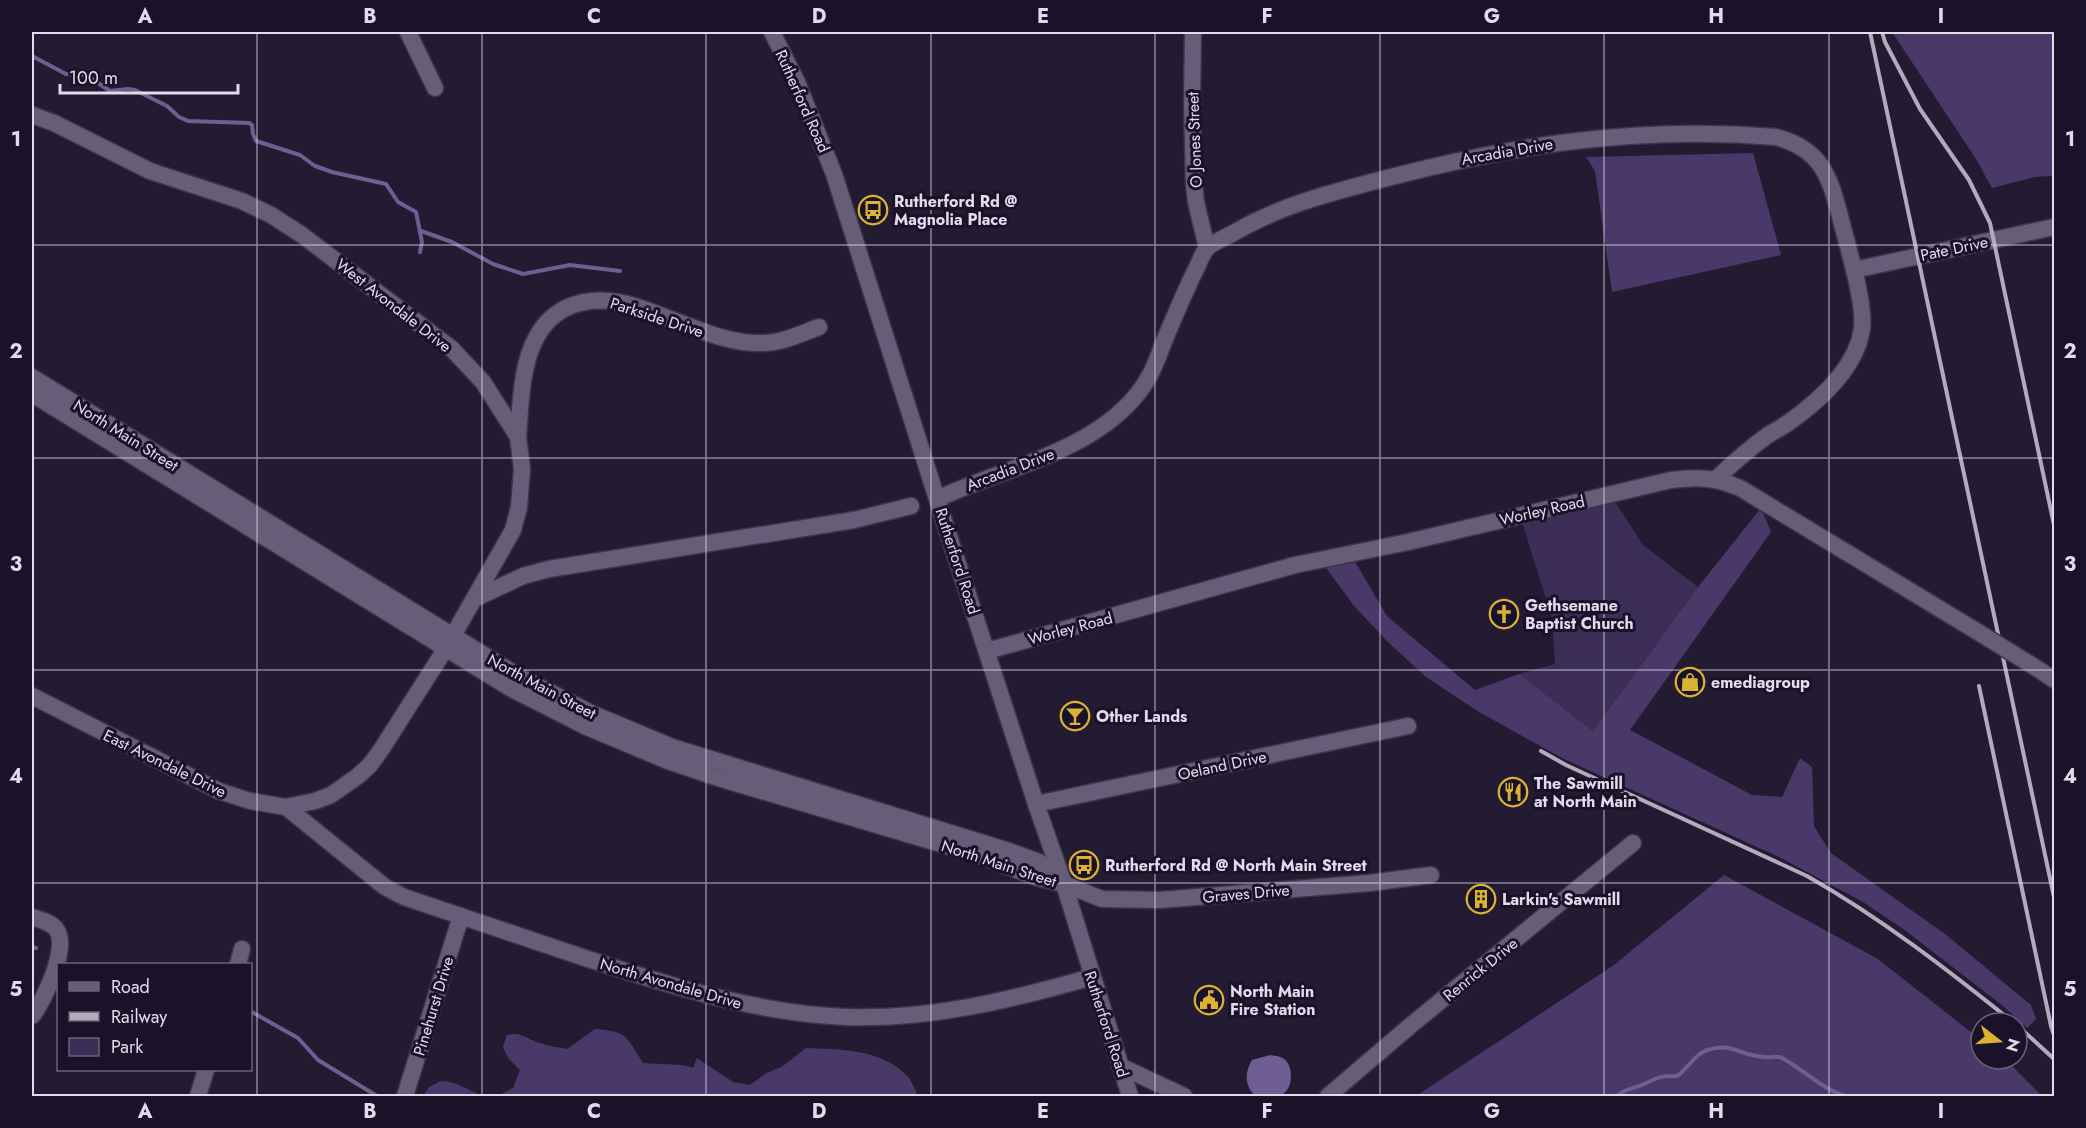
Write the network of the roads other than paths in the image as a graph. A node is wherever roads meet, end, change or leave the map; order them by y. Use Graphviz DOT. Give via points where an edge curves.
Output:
graph roads {
  1 [pos="408,32"];
  2 [pos="772,32"];
  3 [pos="1193,32"];
  4 [pos="435,88"];
  5 [pos="32,115"];
  6 [pos="2055,227"];
  7 [pos="1207,248"];
  8 [pos="1854,270"];
  9 [pos="819,327"];
  10 [pos="32,377"];
  11 [pos="32,394"];
  12 [pos="518,437"];
  13 [pos="116,438"];
  14 [pos="1716,479"];
  15 [pos="937,499"];
  16 [pos="911,506"];
  17 [pos="474,600"];
  18 [pos="449,642"];
  19 [pos="987,651"];
  20 [pos="2048,675"];
  21 [pos="32,696"];
  22 [pos="1408,726"];
  23 [pos="1036,804"];
  24 [pos="286,807"];
  25 [pos="1633,843"];
  26 [pos="1431,875"];
  27 [pos="1064,884"];
  28 [pos="461,916"];
  29 [pos="32,917"];
  30 [pos="1092,977"];
  31 [pos="32,1016"];
  32 [pos="1120,1066"];
  33 [pos="206,1071"];
  34 [pos="198,1096"];
  35 [pos="405,1096"];
  36 [pos="1130,1096"];
  37 [pos="1184,1096"];
  38 [pos="1328,1096"];
  1 -- 4 [label="street"];
  2 -- 15 [label="street, Rutherford Road" via="834,174"];
  3 -- 7 [label="street, O Jones Street" via="1194,184"];
  5 -- 12 [label="street, West Avondale Drive" via="150,171 242,201 284,222 451,348 483,382"];
  6 -- 8 [label="street, Pate Drive"];
  7 -- 8 [label="street, Arcadia Drive" via="1287,206 1440,164 1512,149 1664,133 1751,135 1791,141 1816,158 1831,184"];
  7 -- 15 [label="street, Arcadia Drive" via="1150,375 1116,416 1043,458"];
  8 -- 14 [label="street, Arcadia Drive" via="1862,319 1854,354 1819,397 1740,456"];
  9 -- 12 [label="street, Parkside Drive" via="778,342 738,342 620,302 578,303 552,318 529,354"];
  10 -- 13 [label="street, North Main Street"];
  11 -- 13 [label="street, North Main Street"];
  12 -- 17 [label="street, West Avondale Drive" via="522,483 513,530"];
  13 -- 18 [label="street, North Main Street"];
  14 -- 19 [label="street, Worley Road" via="1671,480 1304,563"];
  14 -- 20 [label="street, Worley Road, bridge" via="1740,488"];
  15 -- 19 [label="street, Rutherford Road"];
  16 -- 17 [label="street" via="854,520 549,569 523,576"];
  17 -- 18 [label="street, West Avondale Drive"];
  18 -- 24 [label="street, East Avondale Drive" via="370,765 331,795"];
  18 -- 27 [label="street, North Main Street" via="510,688 627,745 1009,851 1039,862"];
  19 -- 23 [label="street, Rutherford Road"];
  21 -- 24 [label="street, East Avondale Drive" via="219,791"];
  22 -- 23 [label="street, Oeland Drive"];
  23 -- 27 [label="street, Rutherford Road"];
  24 -- 28 [label="street, North Avondale Drive" via="385,887"];
  25 -- 38 [label="street, Renrick Drive"];
  26 -- 27 [label="street, Graves Drive" via="1160,900 1102,899"];
  27 -- 30 [label="street, Rutherford Road"];
  28 -- 30 [label="street, North Avondale Drive" via="667,985 740,1004 803,1014 921,1014 1020,997"];
  28 -- 35 [label="street, Pinehurst Drive"];
  29 -- 31 [label="street" via="55,927 61,943 47,992"];
  30 -- 32 [label="street, Rutherford Road"];
  32 -- 36 [label="street, Rutherford Road"];
  32 -- 37 [label="street"];
  33 -- 34 [label="street"];
}
